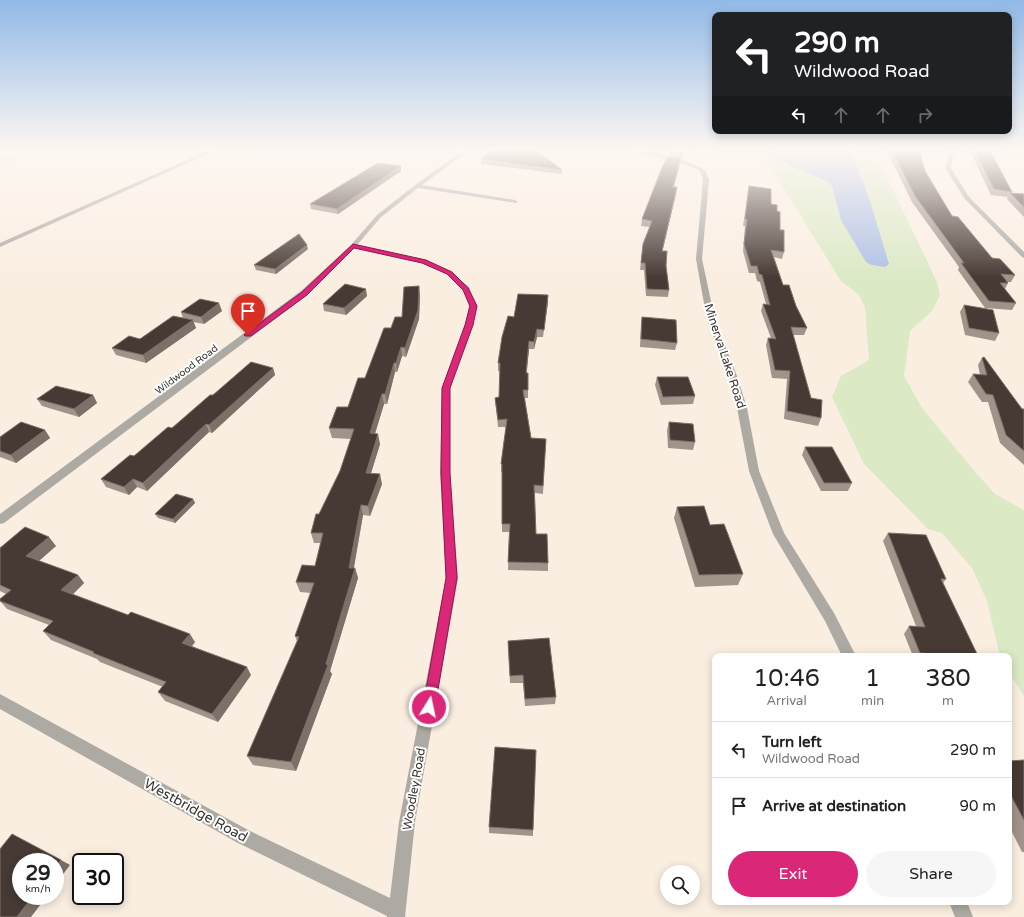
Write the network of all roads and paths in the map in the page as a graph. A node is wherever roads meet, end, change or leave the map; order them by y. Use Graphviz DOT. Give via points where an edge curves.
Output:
graph roads {
  1 [pos="122,192"];
  2 [pos="409,192"];
  3 [pos="452,192"];
  4 [pos="705,192"];
  5 [pos="962,192"];
  6 [pos="515,202"];
  7 [pos="0,245"];
  8 [pos="353,246"];
  9 [pos="1024,256"];
  10 [pos="0,520"];
  11 [pos="848,653"];
  12 [pos="0,701"];
  13 [pos="959,905"];
  14 [pos="397,914"];
  15 [pos="964,917"];
  1 -- 7 [label="street"];
  2 -- 8 [label="street, Wildwood Road" via="378,216"];
  3 -- 6 [label="street"];
  4 -- 11 [label="street, Minerva Lake Road" via="699,259 710,320 733,376 754,471 779,534 830,618"];
  5 -- 9 [label="street"];
  8 -- 10 [label="street, Wildwood Road" via="304,293"];
  8 -- 14 [label="street, Woodley Road" via="424,261 450,273 466,289 474,306 446,388 445,473 452,578 407,822"];
  12 -- 14 [label="street, Westbridge Road" via="244,837"];
  13 -- 15 [label="street"];
}
